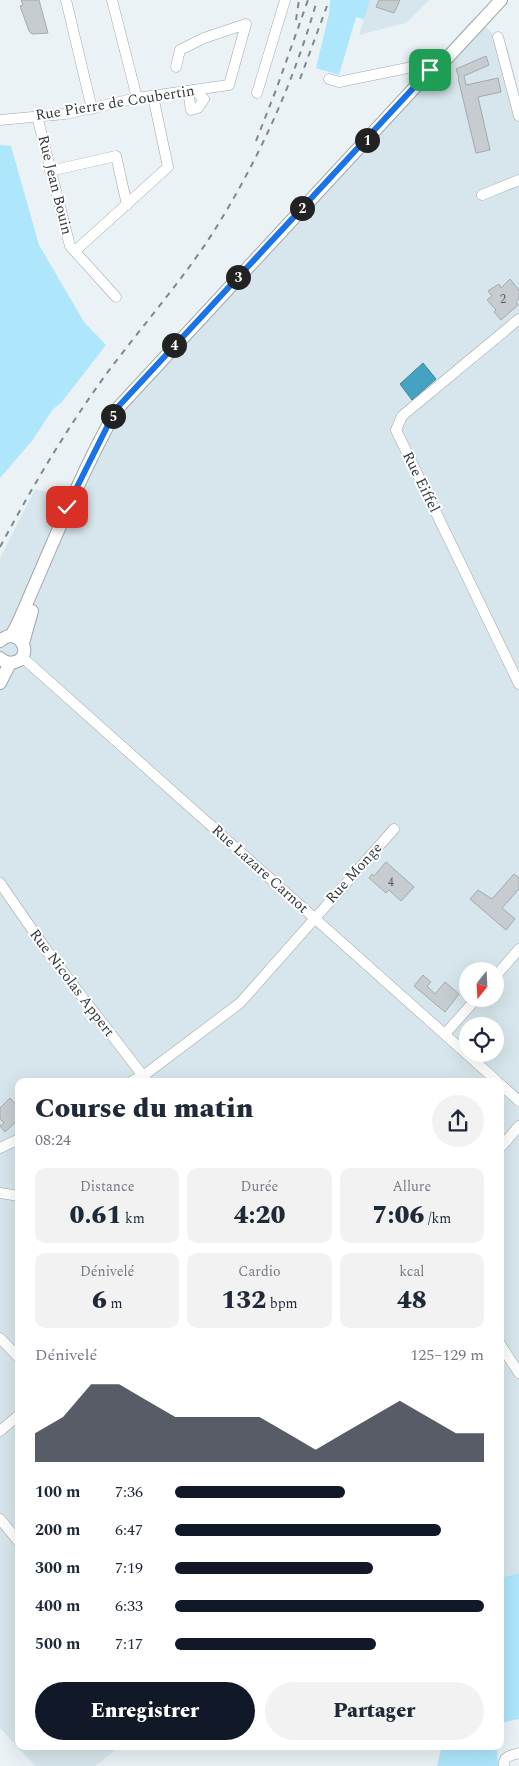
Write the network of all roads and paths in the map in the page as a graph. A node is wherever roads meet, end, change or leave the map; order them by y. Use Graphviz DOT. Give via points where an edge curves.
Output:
graph roads {
  1 [pos="66,0"];
  2 [pos="112,0"];
  3 [pos="285,0"];
  4 [pos="501,0"];
  5 [pos="498,37"];
  6 [pos="176,67"];
  7 [pos="430,70"];
  8 [pos="329,79"];
  9 [pos="257,93"];
  10 [pos="153,96"];
  11 [pos="137,98"];
  12 [pos="92,109"];
  13 [pos="37,116"];
  14 [pos="519,116"];
  15 [pos="0,120"];
  16 [pos="50,171"];
  17 [pos="519,180"];
  18 [pos="482,195"];
  19 [pos="127,205"];
  20 [pos="75,251"];
  21 [pos="116,298"];
  22 [pos="519,319"];
  23 [pos="102,435"];
  24 [pos="5,639"];
  25 [pos="22,643"];
  26 [pos="22,657"];
  27 [pos="3,660"];
  28 [pos="0,683"];
  29 [pos="519,684"];
  30 [pos="394,829"];
  31 [pos="0,883"];
  32 [pos="315,918"];
  33 [pos="519,949"];
  34 [pos="504,966"];
  35 [pos="468,1008"];
  36 [pos="445,1034"];
  37 [pos="145,1078"];
  38 [pos="494,1078"];
  39 [pos="504,1088"];
  40 [pos="519,1101"];
  41 [pos="519,1126"];
  42 [pos="15,1141"];
  43 [pos="504,1143"];
  44 [pos="0,1148"];
  45 [pos="0,1193"];
  46 [pos="15,1195"];
  47 [pos="0,1338"];
  48 [pos="504,1350"];
  49 [pos="15,1354"];
  50 [pos="519,1373"];
  51 [pos="15,1419"];
  52 [pos="0,1431"];
  53 [pos="0,1519"];
  54 [pos="15,1537"];
  55 [pos="519,1754"];
  56 [pos="504,1766"];
  1 -- 12 [label="street"];
  2 -- 11 [label="street"];
  3 -- 9 [label="street"];
  4 -- 7 [label="main road" via="438,68"];
  5 -- 14 [label="street"];
  6 -- 10 [label="street, Rue Pierre de Coubertin" via="180,50 246,24 229,85"];
  7 -- 8 [label="street" via="417,66 339,82"];
  7 -- 23 [label="main road" via="140,382 116,409"];
  10 -- 11 [label="street, Rue Pierre de Coubertin"];
  10 -- 19 [label="street" via="168,167"];
  11 -- 12 [label="street, Rue Pierre de Coubertin"];
  12 -- 13 [label="street, Rue Pierre de Coubertin"];
  13 -- 15 [label="street, Rue Pierre de Coubertin"];
  13 -- 16 [label="street, Rue Jean Bouin"];
  16 -- 19 [label="street" via="116,156"];
  16 -- 20 [label="street, Rue Jean Bouin" via="70,246"];
  17 -- 18 [label="street"];
  19 -- 20 [label="street"];
  20 -- 21 [label="street, Rue Jean Bouin"];
  22 -- 29 [label="street, Rue Eiffel" via="402,416 396,430"];
  23 -- 24 [label="main road" via="67,507 22,616"];
  23 -- 25 [label="main road"];
  24 -- 25 [label="main road" via="18,638"];
  25 -- 26 [label="main road"];
  26 -- 27 [label="main road" via="18,661"];
  26 -- 32 [label="street, Rue Lazare Carnot"];
  27 -- 28 [label="main road"];
  30 -- 32 [label="street, Rue Monge"];
  31 -- 37 [label="street, Rue Nicolas Appert" via="47,952"];
  32 -- 36 [label="street, Rue Lazare Carnot"];
  32 -- 37 [label="street, Rue Monge" via="240,1003"];
  33 -- 34 [label="street"];
  35 -- 36 [label="street"];
  36 -- 38 [label="street, Rue Lazare Carnot"];
  39 -- 40 [label="street"];
  41 -- 43 [label="street"];
  42 -- 44 [label="street"];
  45 -- 46 [label="street"];
  47 -- 49 [label="street"];
  48 -- 50 [label="street"];
  51 -- 52 [label="street"];
  53 -- 54 [label="street"];
  55 -- 56 [label="street" via="506,1757"];
}
